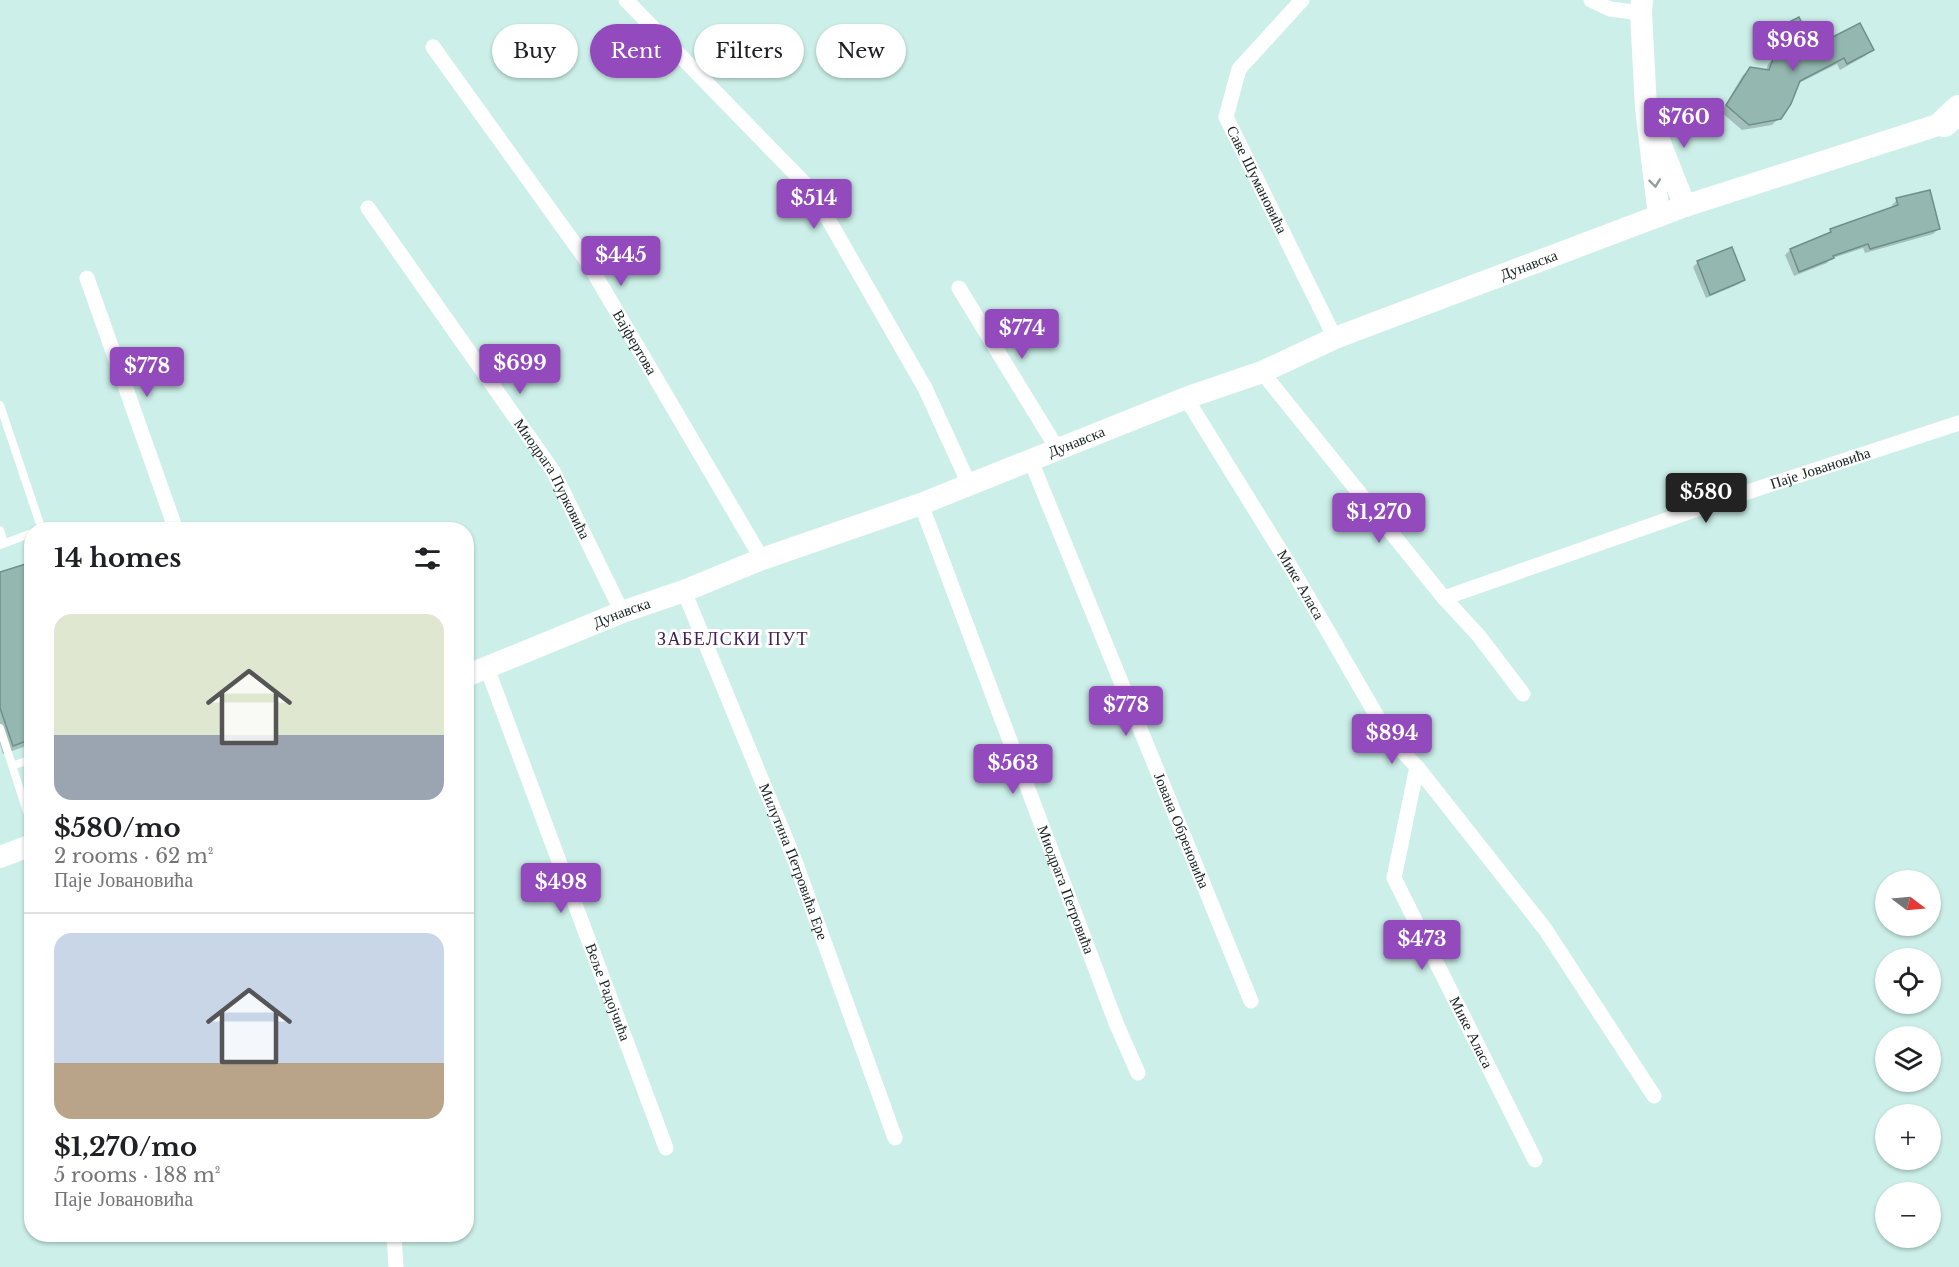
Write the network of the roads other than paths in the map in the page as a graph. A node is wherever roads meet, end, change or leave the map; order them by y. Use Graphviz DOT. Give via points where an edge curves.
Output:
graph roads {
  1 [pos="627,0"];
  2 [pos="1302,0"];
  3 [pos="1591,0"];
  4 [pos="1641,6"];
  5 [pos="434,47"];
  6 [pos="1646,108"];
  7 [pos="1954,120"];
  8 [pos="1685,206"];
  9 [pos="368,208"];
  10 [pos="1659,216"];
  11 [pos="87,278"];
  12 [pos="959,288"];
  13 [pos="1335,338"];
  14 [pos="1262,372"];
  15 [pos="1186,398"];
  16 [pos="0,405"];
  17 [pos="1959,423"];
  18 [pos="1058,450"];
  19 [pos="1031,460"];
  20 [pos="969,484"];
  21 [pos="921,504"];
  22 [pos="39,522"];
  23 [pos="173,522"];
  24 [pos="0,530"];
  25 [pos="24,535"];
  26 [pos="2,544"];
  27 [pos="762,559"];
  28 [pos="684,591"];
  29 [pos="1444,598"];
  30 [pos="622,612"];
  31 [pos="477,672"];
  32 [pos="1523,694"];
  33 [pos="0,728"];
  34 [pos="24,761"];
  35 [pos="12,765"];
  36 [pos="1417,767"];
  37 [pos="24,802"];
  38 [pos="24,848"];
  39 [pos="0,857"];
  40 [pos="1251,1001"];
  41 [pos="1138,1073"];
  42 [pos="1654,1096"];
  43 [pos="895,1137"];
  44 [pos="666,1148"];
  45 [pos="1535,1160"];
  46 [pos="394,1242"];
  47 [pos="396,1267"];
  1 -- 20 [label="street" via="812,190 925,388"];
  2 -- 13 [label="street, Саве Шумановића" via="1239,69 1226,117"];
  3 -- 4 [label="street" via="1610,9"];
  4 -- 6 [label="street"];
  5 -- 27 [label="street, Вајфертова" via="587,261"];
  6 -- 8 [label="street"];
  6 -- 10 [label="street, one-way"];
  7 -- 8 [label="street, Дунавска"];
  8 -- 10 [label="street, Дунавска"];
  9 -- 30 [label="street, Миодрага Пурковића" via="553,471"];
  10 -- 13 [label="street, Дунавска"];
  11 -- 23 [label="street"];
  12 -- 18 [label="street"];
  13 -- 14 [label="street, Дунавска"];
  14 -- 15 [label="street, Дунавска"];
  14 -- 29 [label="street"];
  15 -- 18 [label="street, Дунавска"];
  15 -- 36 [label="street, Мике Аласа" via="1389,737"];
  16 -- 22 [label="lane"];
  17 -- 29 [label="street, Паје Јовановића" via="1726,499"];
  18 -- 19 [label="street, Дунавска"];
  19 -- 20 [label="street, Дунавска"];
  19 -- 40 [label="street, Јована Обреновића"];
  20 -- 21 [label="street, Дунавска"];
  21 -- 27 [label="street, Дунавска"];
  21 -- 41 [label="street, Миодрага Петровића"];
  24 -- 26 [label="lane"];
  25 -- 26 [label="lane"];
  27 -- 28 [label="street, Дунавска"];
  28 -- 30 [label="street, Дунавска"];
  28 -- 43 [label="street, Милутина Петровића Ере" via="795,861"];
  29 -- 32 [label="street"];
  30 -- 31 [label="street, Дунавска"];
  31 -- 44 [label="street, Веље Радојчића"];
  33 -- 35 [label="lane"];
  34 -- 35 [label="lane"];
  35 -- 37 [label="lane"];
  36 -- 42 [label="street, Мике Аласа" via="1545,929"];
  36 -- 45 [label="street, Мике Аласа" via="1394,878"];
  38 -- 39 [label="street"];
  46 -- 47 [label="street"];
}
